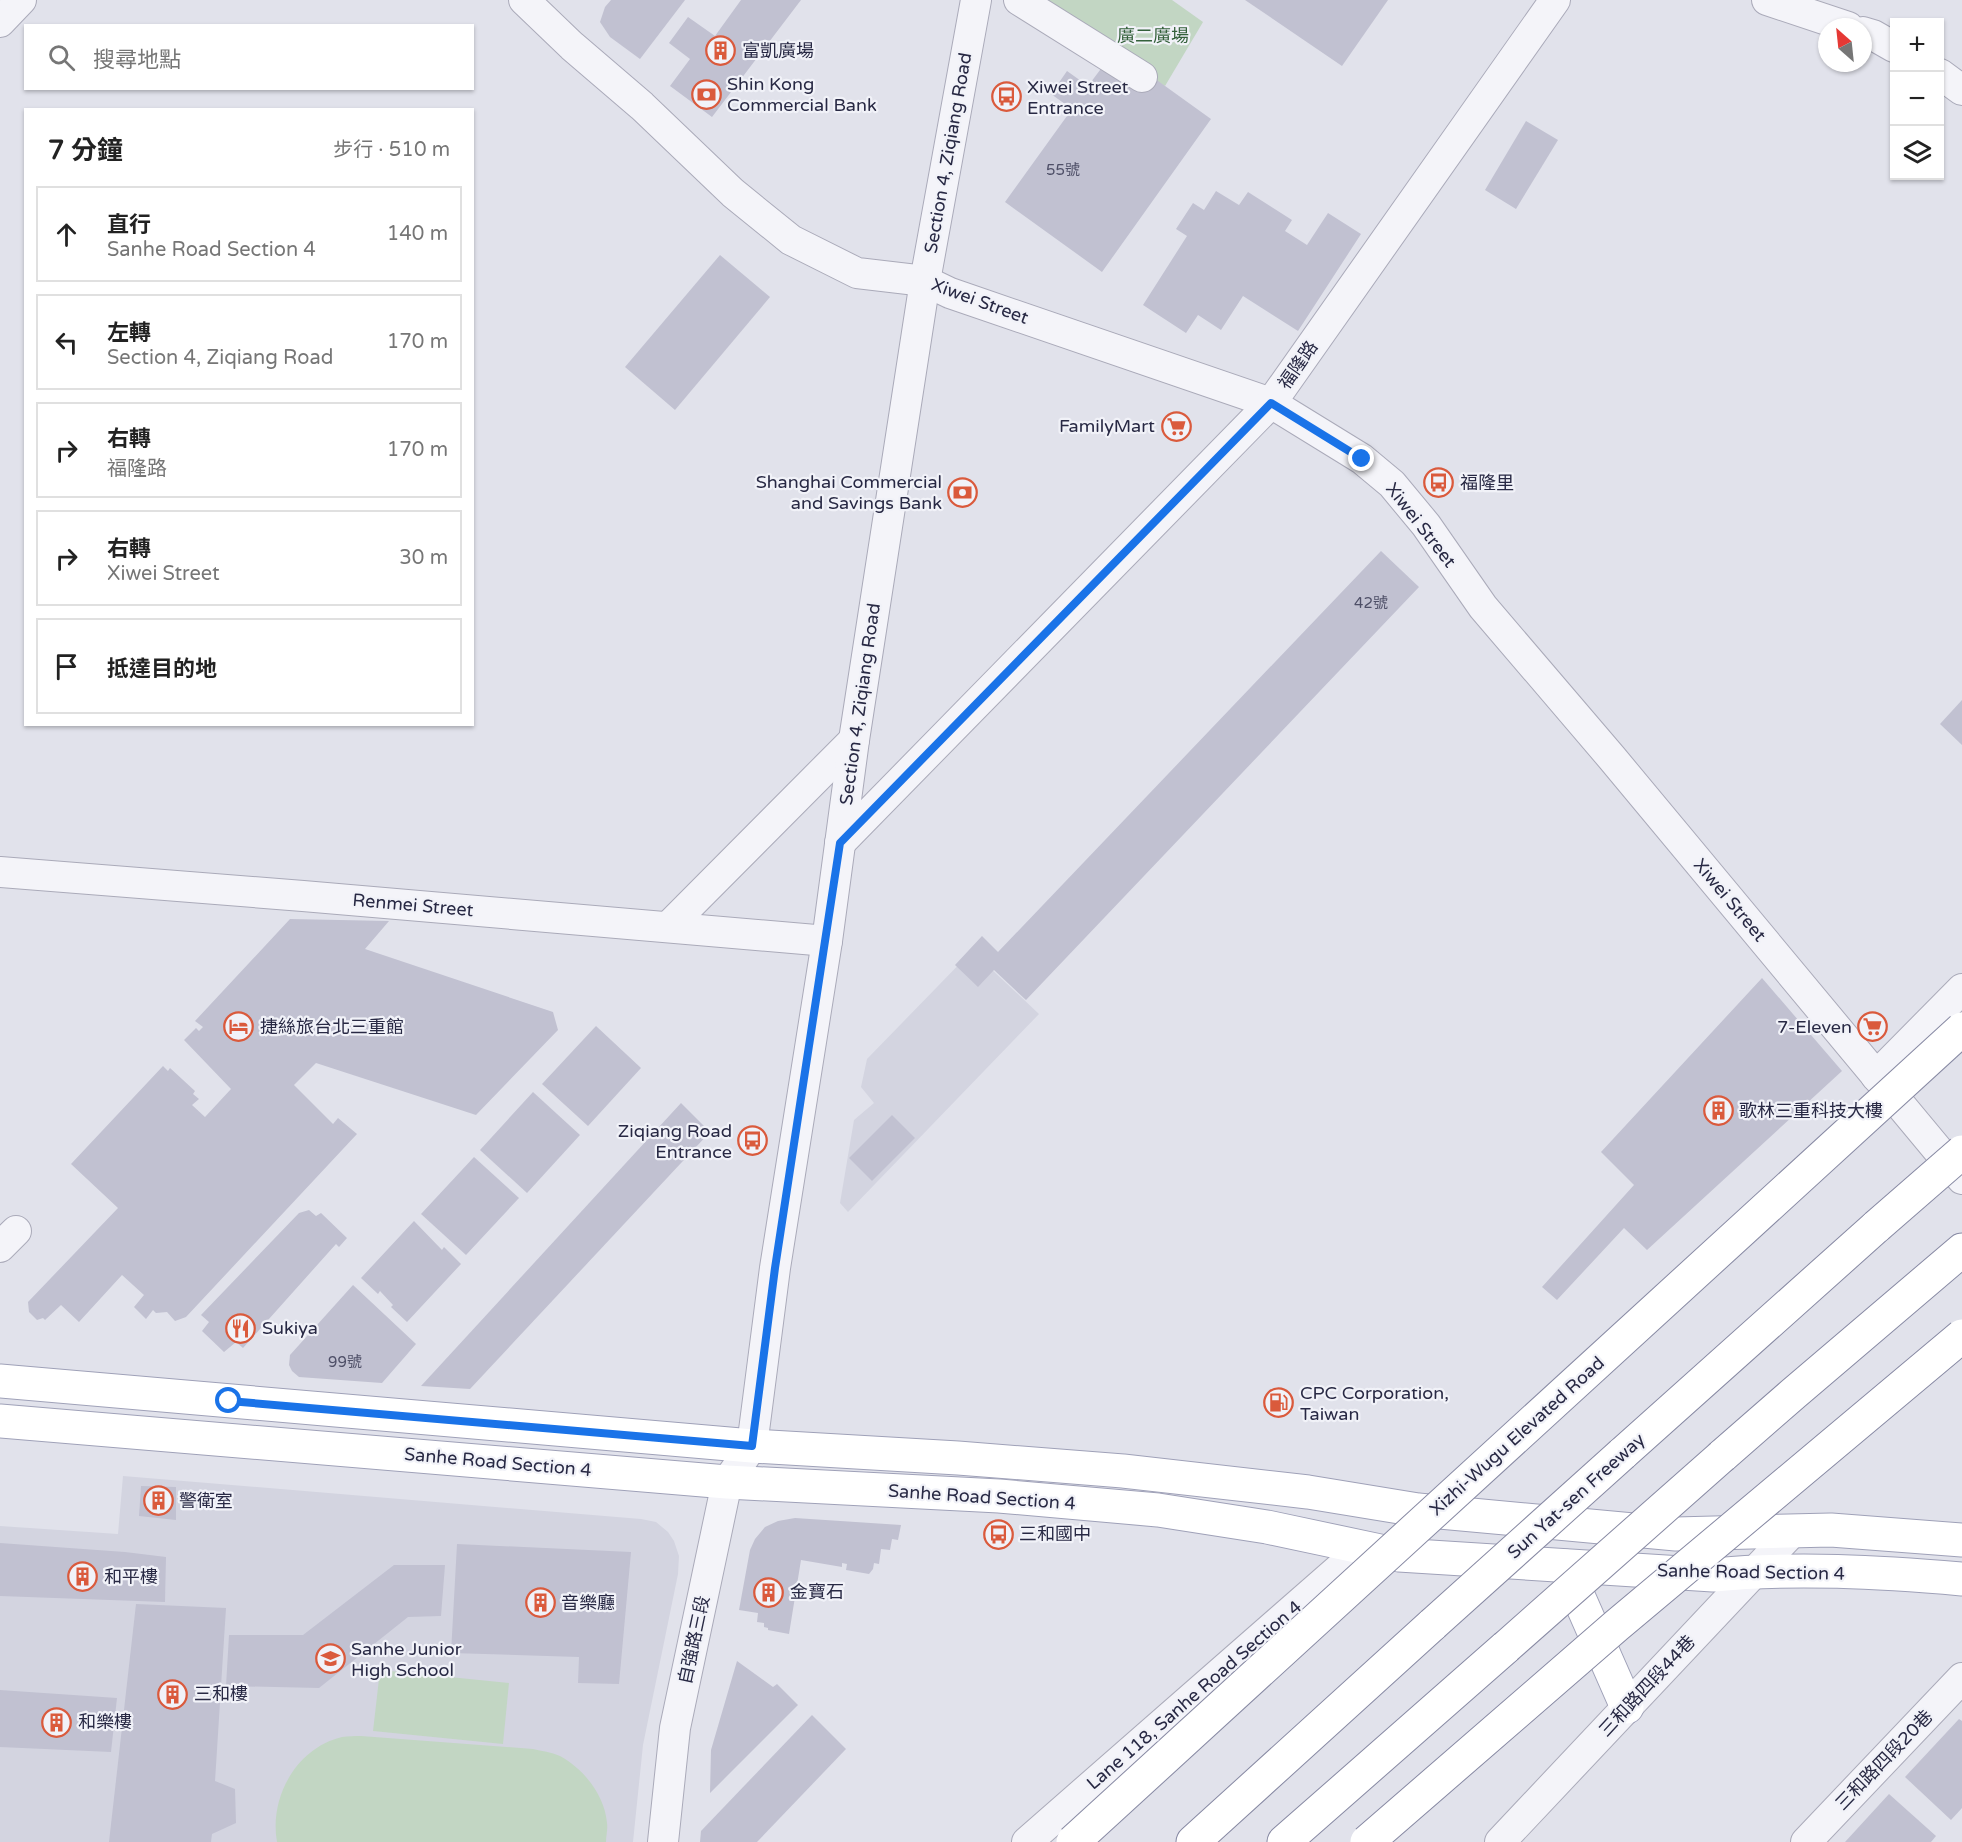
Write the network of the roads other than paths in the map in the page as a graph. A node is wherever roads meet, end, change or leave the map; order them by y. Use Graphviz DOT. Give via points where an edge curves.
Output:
graph roads {
  1 [pos="21,0"];
  2 [pos="524,0"];
  3 [pos="976,0"];
  4 [pos="1019,0"];
  5 [pos="1555,0"];
  6 [pos="1767,0"];
  7 [pos="1821,18"];
  8 [pos="0,22"];
  9 [pos="1872,35"];
  10 [pos="1890,45"];
  11 [pos="1142,76"];
  12 [pos="1944,77"];
  13 [pos="1962,90"];
  14 [pos="925,280"];
  15 [pos="1271,403"];
  16 [pos="854,740"];
  17 [pos="840,843"];
  18 [pos="0,872"];
  19 [pos="669,926"];
  20 [pos="826,941"];
  21 [pos="1962,989"];
  22 [pos="1962,1029"];
  23 [pos="1876,1076"];
  24 [pos="1962,1152"];
  25 [pos="1962,1179"];
  26 [pos="1951,1260"];
  27 [pos="1962,1336"];
  28 [pos="0,1381"];
  29 [pos="0,1421"];
  30 [pos="752,1446"];
  31 [pos="727,1482"];
  32 [pos="1794,1530"];
  33 [pos="1962,1540"];
  34 [pos="1363,1548"];
  35 [pos="1565,1566"];
  36 [pos="1754,1571"];
  37 [pos="1962,1579"];
  38 [pos="1962,1678"];
  39 [pos="1627,1707"];
  40 [pos="663,1842"];
  41 [pos="1027,1842"];
  42 [pos="1073,1842"];
  43 [pos="1193,1842"];
  44 [pos="1284,1842"];
  45 [pos="1367,1842"];
  46 [pos="1500,1842"];
  47 [pos="1806,1842"];
  1 -- 8 [label="street"];
  2 -- 14 [label="street, Xiwei Street" via="733,193 791,240 857,273"];
  3 -- 14 [label="street, Section 4, Ziqiang Road"];
  4 -- 11 [label="street"];
  5 -- 15 [label="street, 福隆路"];
  6 -- 7 [label="street"];
  9 -- 10 [label="street"];
  12 -- 13 [label="street"];
  14 -- 15 [label="street, Xiwei Street" via="950,293"];
  14 -- 16 [label="street, Section 4, Ziqiang Road"];
  15 -- 17 [label="street, 福隆路"];
  15 -- 23 [label="street, Xiwei Street" via="1362,459 1392,484 1483,607"];
  16 -- 17 [label="street, Section 4, Ziqiang Road"];
  16 -- 19 [label="street"];
  17 -- 20 [label="street, Section 4, Ziqiang Road"];
  18 -- 19 [label="street, Renmei Street"];
  19 -- 20 [label="street, Renmei Street"];
  20 -- 30 [label="street, Section 4, Ziqiang Road" via="775,1268"];
  21 -- 23 [label="street"];
  22 -- 42 [label="main road, Xizhi-Wugu Elevated Road, bridge"];
  23 -- 25 [label="street, Xiwei Street"];
  24 -- 43 [label="main road, Sun Yat-sen Freeway, bridge"];
  26 -- 44 [label="main road, bridge"];
  27 -- 45 [label="main road, bridge" via="1616,1626"];
  28 -- 30 [label="main road, Sanhe Road Section 4"];
  29 -- 31 [label="main road, Sanhe Road Section 4"];
  30 -- 31 [label="street, 自強路三段"];
  30 -- 32 [label="main road, Sanhe Road Section 4" via="1123,1471 1308,1492 1418,1510 1676,1534"];
  31 -- 34 [label="main road, Sanhe Road Section 4" via="999,1496 1158,1510 1267,1527"];
  31 -- 40 [label="street, 自強路三段" via="675,1728"];
  32 -- 33 [label="main road, Sanhe Road Section 4"];
  32 -- 36 [label="street, 三和路四段44巷"];
  34 -- 35 [label="main road, Sanhe Road Section 4" via="1399,1555"];
  34 -- 41 [label="street, Lane 118, Sanhe Road Section 4"];
  35 -- 36 [label="main road, Sanhe Road Section 4" via="1713,1575"];
  35 -- 39 [label="main road"];
  36 -- 37 [label="main road, Sanhe Road Section 4"];
  36 -- 39 [label="street, 三和路四段44巷"];
  38 -- 47 [label="street, 三和路四段20巷"];
  39 -- 46 [label="street, 三和路四段44巷"];
}
